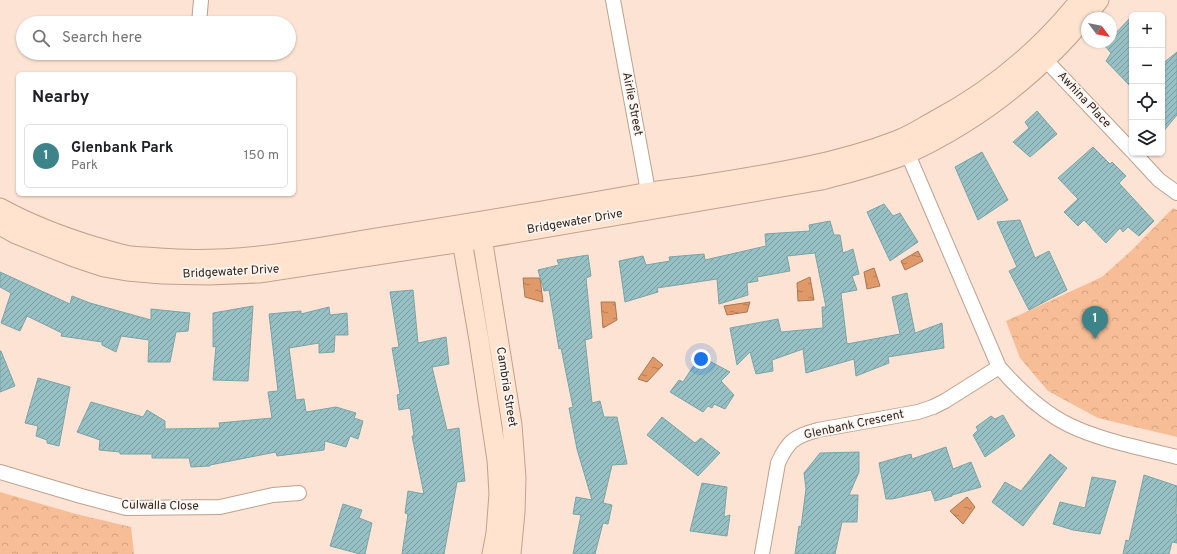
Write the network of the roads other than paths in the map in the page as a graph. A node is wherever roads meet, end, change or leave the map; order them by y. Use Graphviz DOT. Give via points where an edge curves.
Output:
graph roads {
  1 [pos="201,0"];
  2 [pos="613,0"];
  3 [pos="1080,0"];
  4 [pos="1099,0"];
  5 [pos="200,16"];
  6 [pos="1041,55"];
  7 [pos="905,146"];
  8 [pos="1129,148"];
  9 [pos="1137,156"];
  10 [pos="1177,193"];
  11 [pos="649,200"];
  12 [pos="0,208"];
  13 [pos="0,225"];
  14 [pos="480,230"];
  15 [pos="460,233"];
  16 [pos="999,367"];
  17 [pos="1177,457"];
  18 [pos="0,472"];
  19 [pos="299,493"];
  20 [pos="492,554"];
  21 [pos="511,554"];
  22 [pos="762,554"];
  1 -- 5 [label="street"];
  2 -- 11 [label="street, Airlie Street"];
  3 -- 6 [label="street, Bridgewater Drive"];
  4 -- 6 [label="street, Bridgewater Drive" via="1083,20"];
  6 -- 7 [label="street, Bridgewater Drive" via="1020,83 988,108 954,129"];
  6 -- 8 [label="street, Awhina Place"];
  7 -- 11 [label="street, Bridgewater Drive" via="872,166 822,180 696,202"];
  7 -- 16 [label="street"];
  9 -- 10 [label="street, Awhina Place"];
  11 -- 14 [label="street, Bridgewater Drive"];
  12 -- 15 [label="street, Bridgewater Drive" via="63,237 104,249 129,256 176,259 239,259"];
  13 -- 15 [label="street, Bridgewater Drive" via="41,245 104,267 162,274 208,275 259,273"];
  14 -- 15 [label="street, Bridgewater Drive"];
  14 -- 21 [label="street, Cambria Street" via="512,425 516,478"];
  15 -- 20 [label="street, Cambria Street" via="497,460 499,494"];
  16 -- 17 [label="street" via="1035,403 1068,424 1092,434"];
  16 -- 22 [label="street, Glenbank Crescent" via="933,407 818,430 795,438 778,463"];
  18 -- 19 [label="street, Culwalla Close" via="126,508 220,507 273,495"];
}
